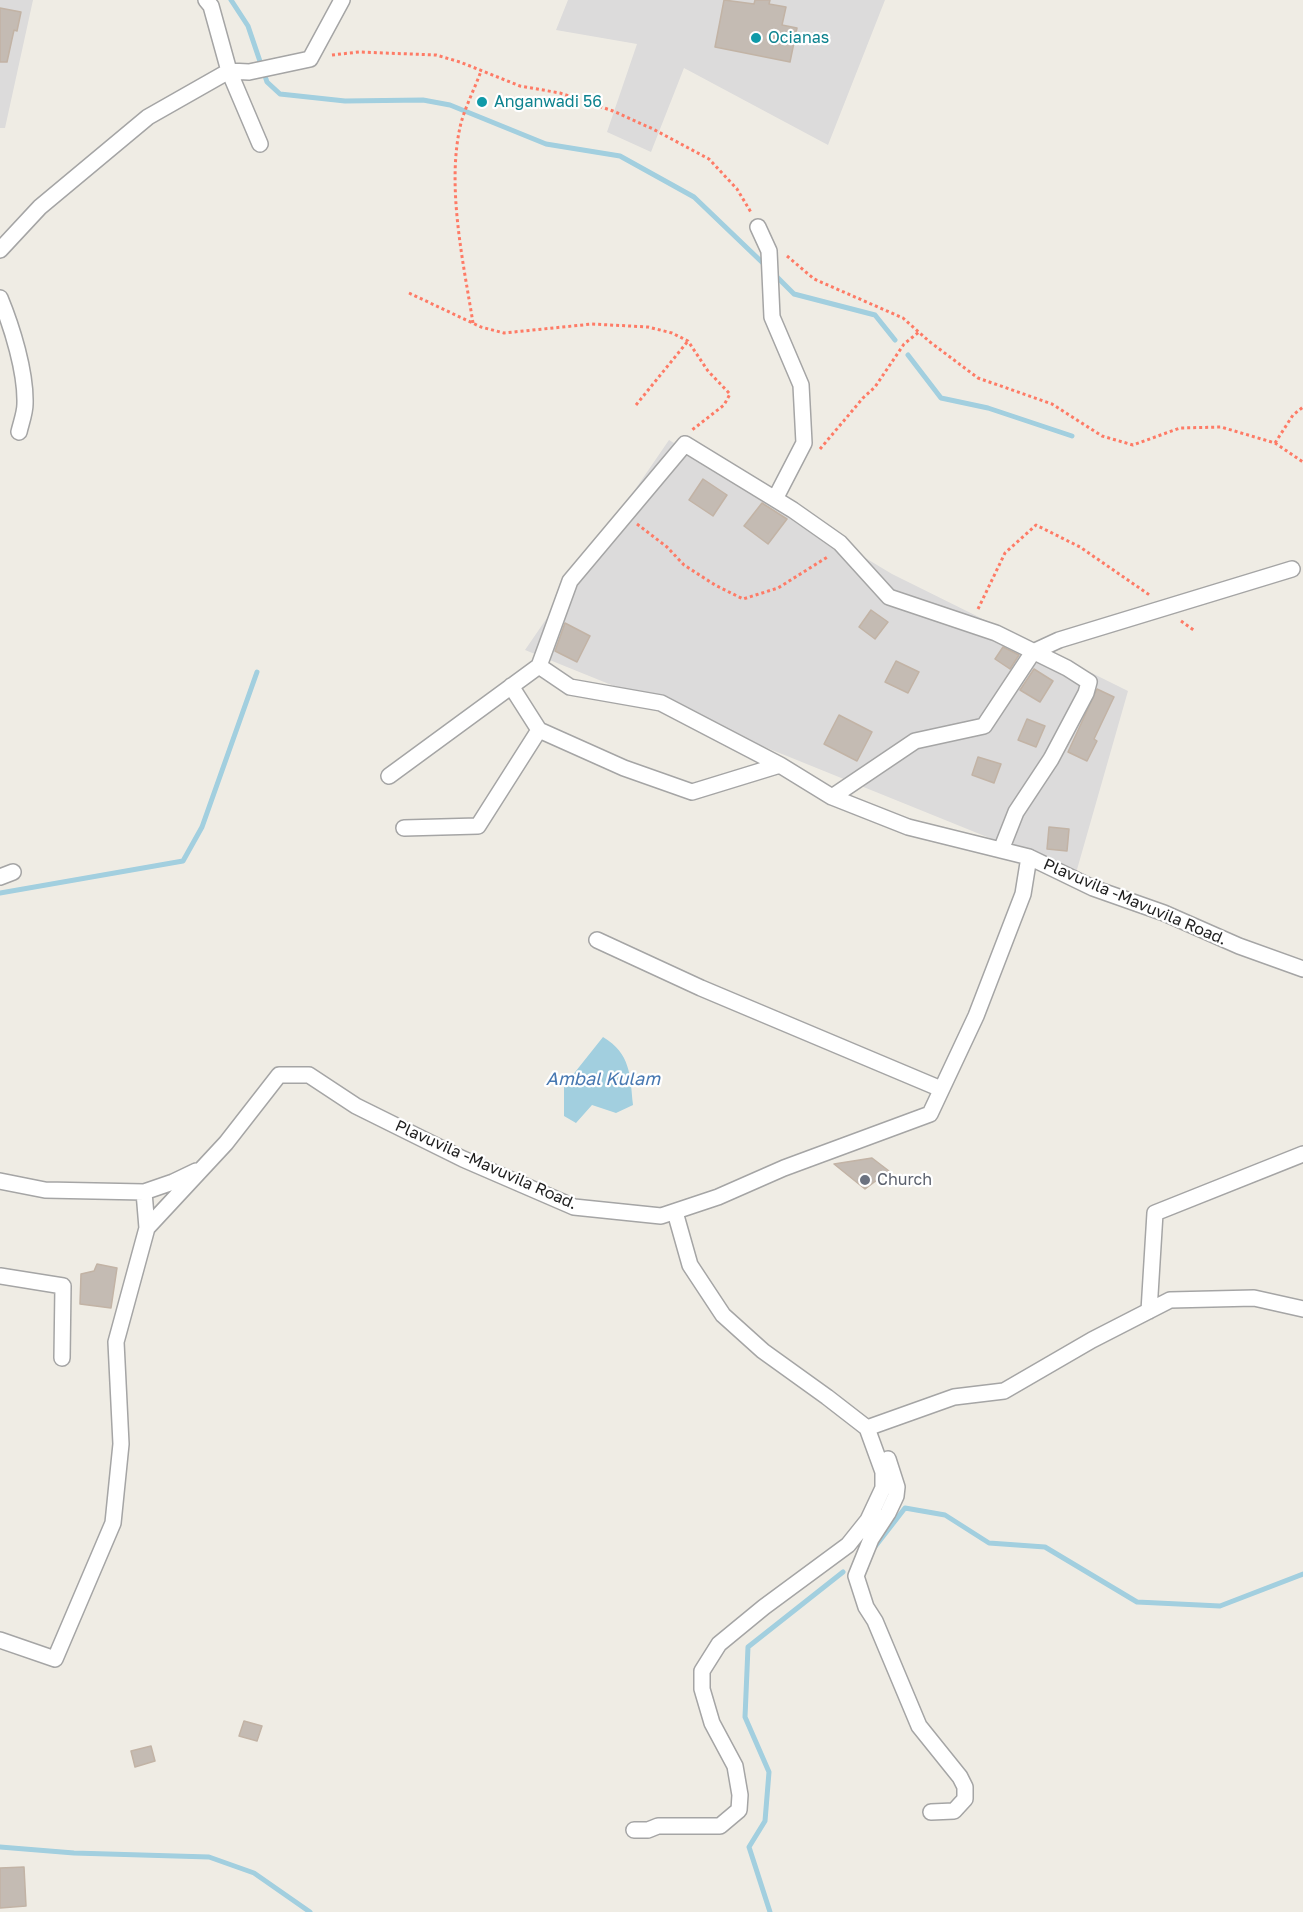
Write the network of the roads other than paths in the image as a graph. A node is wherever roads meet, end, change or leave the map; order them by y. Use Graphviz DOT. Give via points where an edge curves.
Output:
graph roads {
  1 [pos="206,0"];
  2 [pos="342,0"];
  3 [pos="228,71"];
  4 [pos="260,144"];
  5 [pos="758,227"];
  6 [pos="0,250"];
  7 [pos="0,298"];
  8 [pos="19,432"];
  9 [pos="775,498"];
  10 [pos="1292,569"];
  11 [pos="1033,652"];
  12 [pos="539,666"];
  13 [pos="512,686"];
  14 [pos="538,730"];
  15 [pos="780,765"];
  16 [pos="389,776"];
  17 [pos="832,797"];
  18 [pos="404,828"];
  19 [pos="1000,850"];
  20 [pos="1029,857"];
  21 [pos="597,940"];
  22 [pos="1303,969"];
  23 [pos="942,1089"];
  24 [pos="1303,1154"];
  25 [pos="204,1167"];
  26 [pos="0,1181"];
  27 [pos="144,1192"];
  28 [pos="668,1214"];
  29 [pos="147,1228"];
  30 [pos="0,1276"];
  31 [pos="1303,1309"];
  32 [pos="1149,1311"];
  33 [pos="62,1358"];
  34 [pos="867,1428"];
  35 [pos="0,1640"];
  36 [pos="931,1812"];
  37 [pos="634,1830"];
  1 -- 3 [label="street" via="211,6"];
  2 -- 3 [label="street" via="310,58 252,71"];
  3 -- 4 [label="street"];
  3 -- 6 [label="street" via="148,117 40,207"];
  5 -- 9 [label="street" via="776,253 769,289 772,317 801,385 804,443"];
  7 -- 8 [label="street" via="20,364 25,404"];
  9 -- 11 [label="street" via="844,547 889,597 996,633"];
  9 -- 12 [label="street" via="685,444 570,581"];
  10 -- 11 [label="street" via="1059,640"];
  11 -- 17 [label="street" via="984,726 915,741"];
  11 -- 19 [label="street" via="1090,684 1051,759 1016,812"];
  12 -- 13 [label="street"];
  12 -- 15 [label="street" via="570,687 661,703"];
  13 -- 14 [label="street"];
  13 -- 16 [label="street"];
  14 -- 15 [label="street" via="624,768 692,792"];
  14 -- 18 [label="street" via="478,826"];
  15 -- 17 [label="street"];
  17 -- 19 [label="street" via="908,826"];
  19 -- 20 [label="street"];
  20 -- 22 [label="street, Plavuvila -Mavuvila Road." via="1093,888"];
  20 -- 23 [label="street, Plavuvila -Mavuvila Road." via="1023,894 976,1016"];
  21 -- 23 [label="street"];
  23 -- 28 [label="street, Plavuvila -Mavuvila Road." via="930,1114"];
  24 -- 32 [label="street" via="1155,1213"];
  25 -- 27 [label="street"];
  25 -- 28 [label="street, Plavuvila -Mavuvila Road." via="279,1075 309,1075 356,1106 463,1159 574,1207"];
  25 -- 29 [label="street, Plavuvila -Mavuvila Road."];
  26 -- 27 [label="street" via="45,1190"];
  27 -- 29 [label="street"];
  28 -- 34 [label="street" via="679,1229 690,1265 723,1315 763,1351"];
  29 -- 35 [label="street, Plavuvila -Mavuvila Road." via="116,1342 121,1444 113,1523 55,1659"];
  30 -- 33 [label="street" via="63,1286"];
  31 -- 32 [label="street" via="1254,1298 1210,1298 1170,1300"];
  32 -- 34 [label="street" via="1004,1391 954,1397"];
  34 -- 36 [label="street" via="882,1439 897,1487 856,1576 919,1726 965,1787 965,1799 954,1811"];
  34 -- 37 [label="street" via="883,1472 883,1488 868,1520 848,1545 719,1644 702,1671 702,1689 712,1723 735,1766 739,1810 720,1826"];
}
